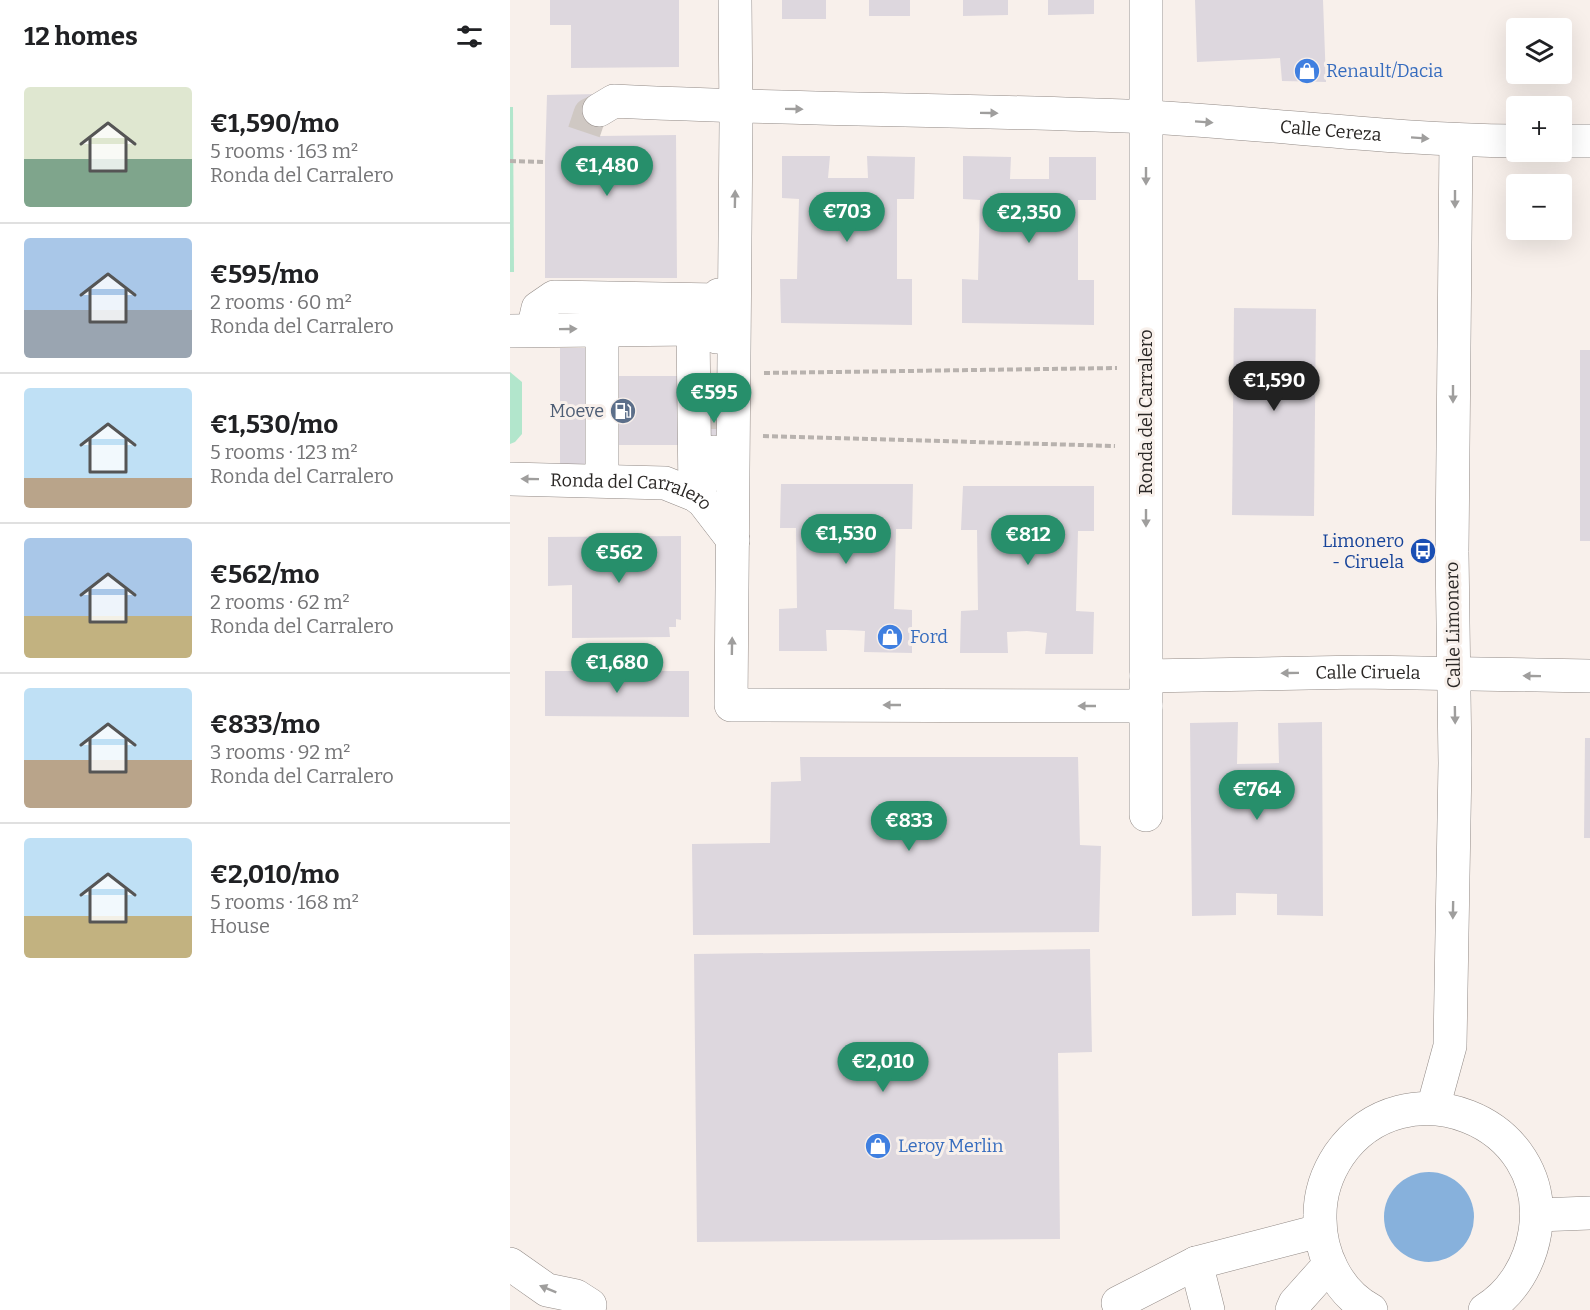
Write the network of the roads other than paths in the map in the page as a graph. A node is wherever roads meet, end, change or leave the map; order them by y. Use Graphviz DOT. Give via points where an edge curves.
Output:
graph roads {
  1 [pos="735,0"];
  2 [pos="1146,0"];
  3 [pos="736,114"];
  4 [pos="605,116"];
  5 [pos="1146,117"];
  6 [pos="1456,141"];
  7 [pos="1506,141"];
  8 [pos="1572,141"];
  9 [pos="1590,141"];
  10 [pos="735,247"];
  11 [pos="717,300"];
  12 [pos="602,329"];
  13 [pos="693,329"];
  14 [pos="522,330"];
  15 [pos="724,385"];
  16 [pos="724,443"];
  17 [pos="510,478"];
  18 [pos="602,480"];
  19 [pos="695,495"];
  20 [pos="733,540"];
  21 [pos="1454,674"];
  22 [pos="1590,676"];
  23 [pos="1146,691"];
  24 [pos="1146,815"];
  25 [pos="1433,1108"];
  26 [pos="1590,1213"];
  27 [pos="1538,1215"];
  28 [pos="1319,1231"];
  29 [pos="1196,1263"];
  30 [pos="510,1264"];
  31 [pos="1329,1265"];
  32 [pos="1118,1303"];
  33 [pos="1366,1309"];
  34 [pos="584,1310"];
  35 [pos="1208,1310"];
  36 [pos="1292,1310"];
  37 [pos="1485,1310"];
  1 -- 3 [label="street, Ronda del Carralero"];
  2 -- 5 [label="street, Ronda del Carralero"];
  3 -- 4 [label="street" via="614,101"];
  3 -- 5 [label="street, one-way"];
  10 -- 3 [label="street, Ronda del Carralero, one-way"];
  5 -- 6 [label="street, Calle Cereza, one-way"];
  5 -- 23 [label="street, Ronda del Carralero, one-way"];
  6 -- 7 [label="street, Calle Cereza"];
  6 -- 21 [label="street, Calle Limonero, one-way"];
  8 -- 9 [label="street"];
  10 -- 11 [label="street, Ronda del Carralero"];
  10 -- 15 [label="street, Ronda del Carralero"];
  11 -- 13 [label="street, Ronda del Carralero"];
  11 -- 14 [label="street" via="555,297 538,308"];
  11 -- 15 [label="street"];
  12 -- 13 [label="street"];
  14 -- 12 [label="street, one-way"];
  12 -- 18 [label="street"];
  13 -- 19 [label="street"];
  15 -- 16 [label="street, Ronda del Carralero"];
  16 -- 19 [label="street"];
  16 -- 20 [label="street, Ronda del Carralero"];
  18 -- 17 [label="street, Ronda del Carralero, one-way"];
  18 -- 19 [label="street, Ronda del Carralero" via="665,483"];
  19 -- 20 [label="street, Ronda del Carralero"];
  23 -- 20 [label="street, Ronda del Carralero, one-way" via="731,705"];
  22 -- 21 [label="street, Calle Ciruela, one-way"];
  21 -- 23 [label="street, Calle Ciruela, one-way" via="1362,672"];
  21 -- 25 [label="street, Calle Limonero, one-way" via="1450,1046"];
  23 -- 24 [label="street, Ronda del Carralero"];
  25 -- 27 [label="street" via="1465,1114 1494,1130 1517,1153 1532,1182"];
  25 -- 28 [label="street" via="1401,1111 1372,1123 1348,1143 1329,1170 1320,1200"];
  26 -- 27 [label="street"];
  27 -- 37 [label="street" via="1532,1251 1515,1284"];
  28 -- 29 [label="street"];
  28 -- 31 [label="street"];
  29 -- 32 [label="street"];
  29 -- 35 [label="street"];
  34 -- 30 [label="street, one-way" via="590,1305 576,1296 547,1290"];
  31 -- 33 [label="street" via="1344,1288"];
  31 -- 36 [label="street"];
}
